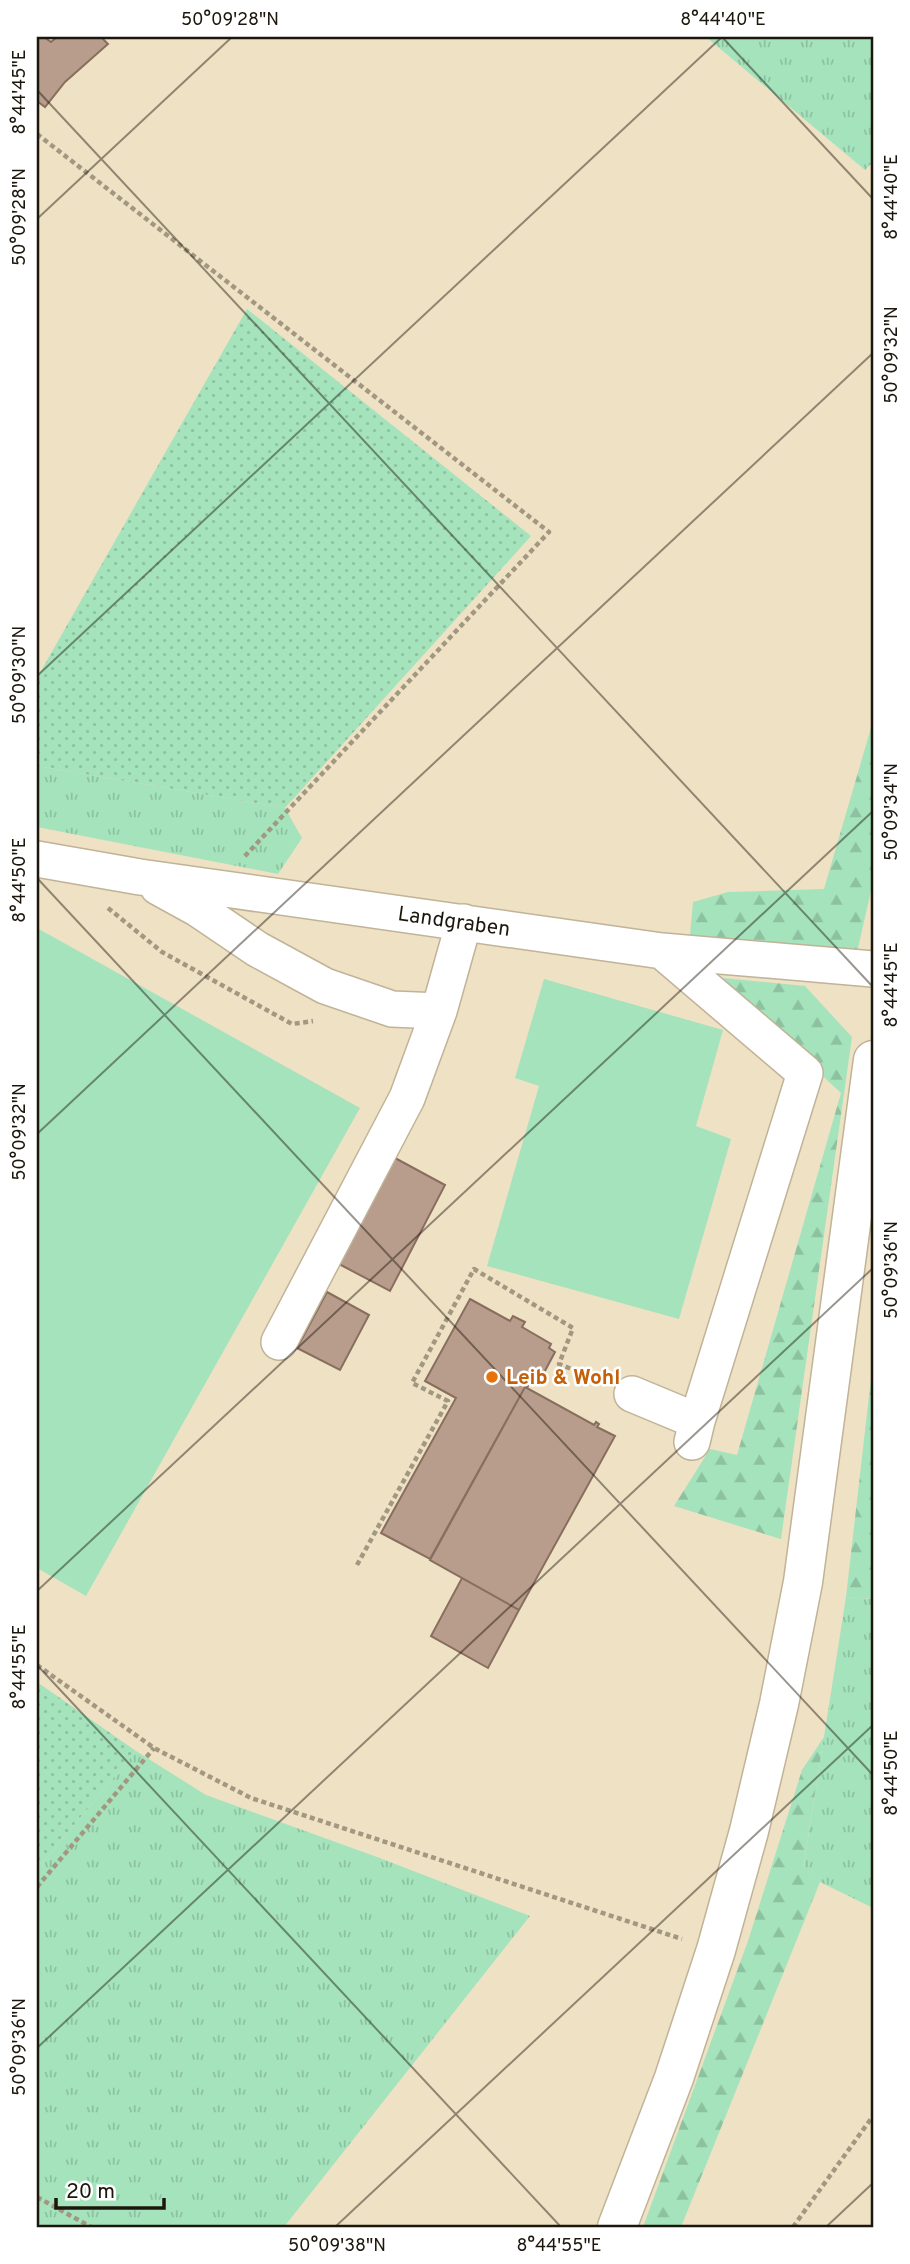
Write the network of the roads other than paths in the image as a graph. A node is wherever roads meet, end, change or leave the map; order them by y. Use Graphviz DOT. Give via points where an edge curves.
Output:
graph roads {
  1 [pos="37,859"];
  2 [pos="140,877"];
  3 [pos="464,922"];
  4 [pos="662,951"];
  5 [pos="873,970"];
  6 [pos="439,1012"];
  7 [pos="873,1059"];
  8 [pos="279,1342"];
  9 [pos="632,1394"];
  10 [pos="617,2227"];
  1 -- 2 [label="street, Landgraben"];
  2 -- 3 [label="street, Landgraben"];
  2 -- 6 [label="street" via="325,986 392,1009"];
  3 -- 4 [label="street, Landgraben"];
  3 -- 6 [label="street"];
  4 -- 5 [label="street, Landgraben"];
  4 -- 9 [label="street" via="805,1073 694,1431"];
  6 -- 8 [label="street" via="407,1098"];
  7 -- 10 [label="main road" via="803,1582 779,1703 716,1950 674,2078"];
}
